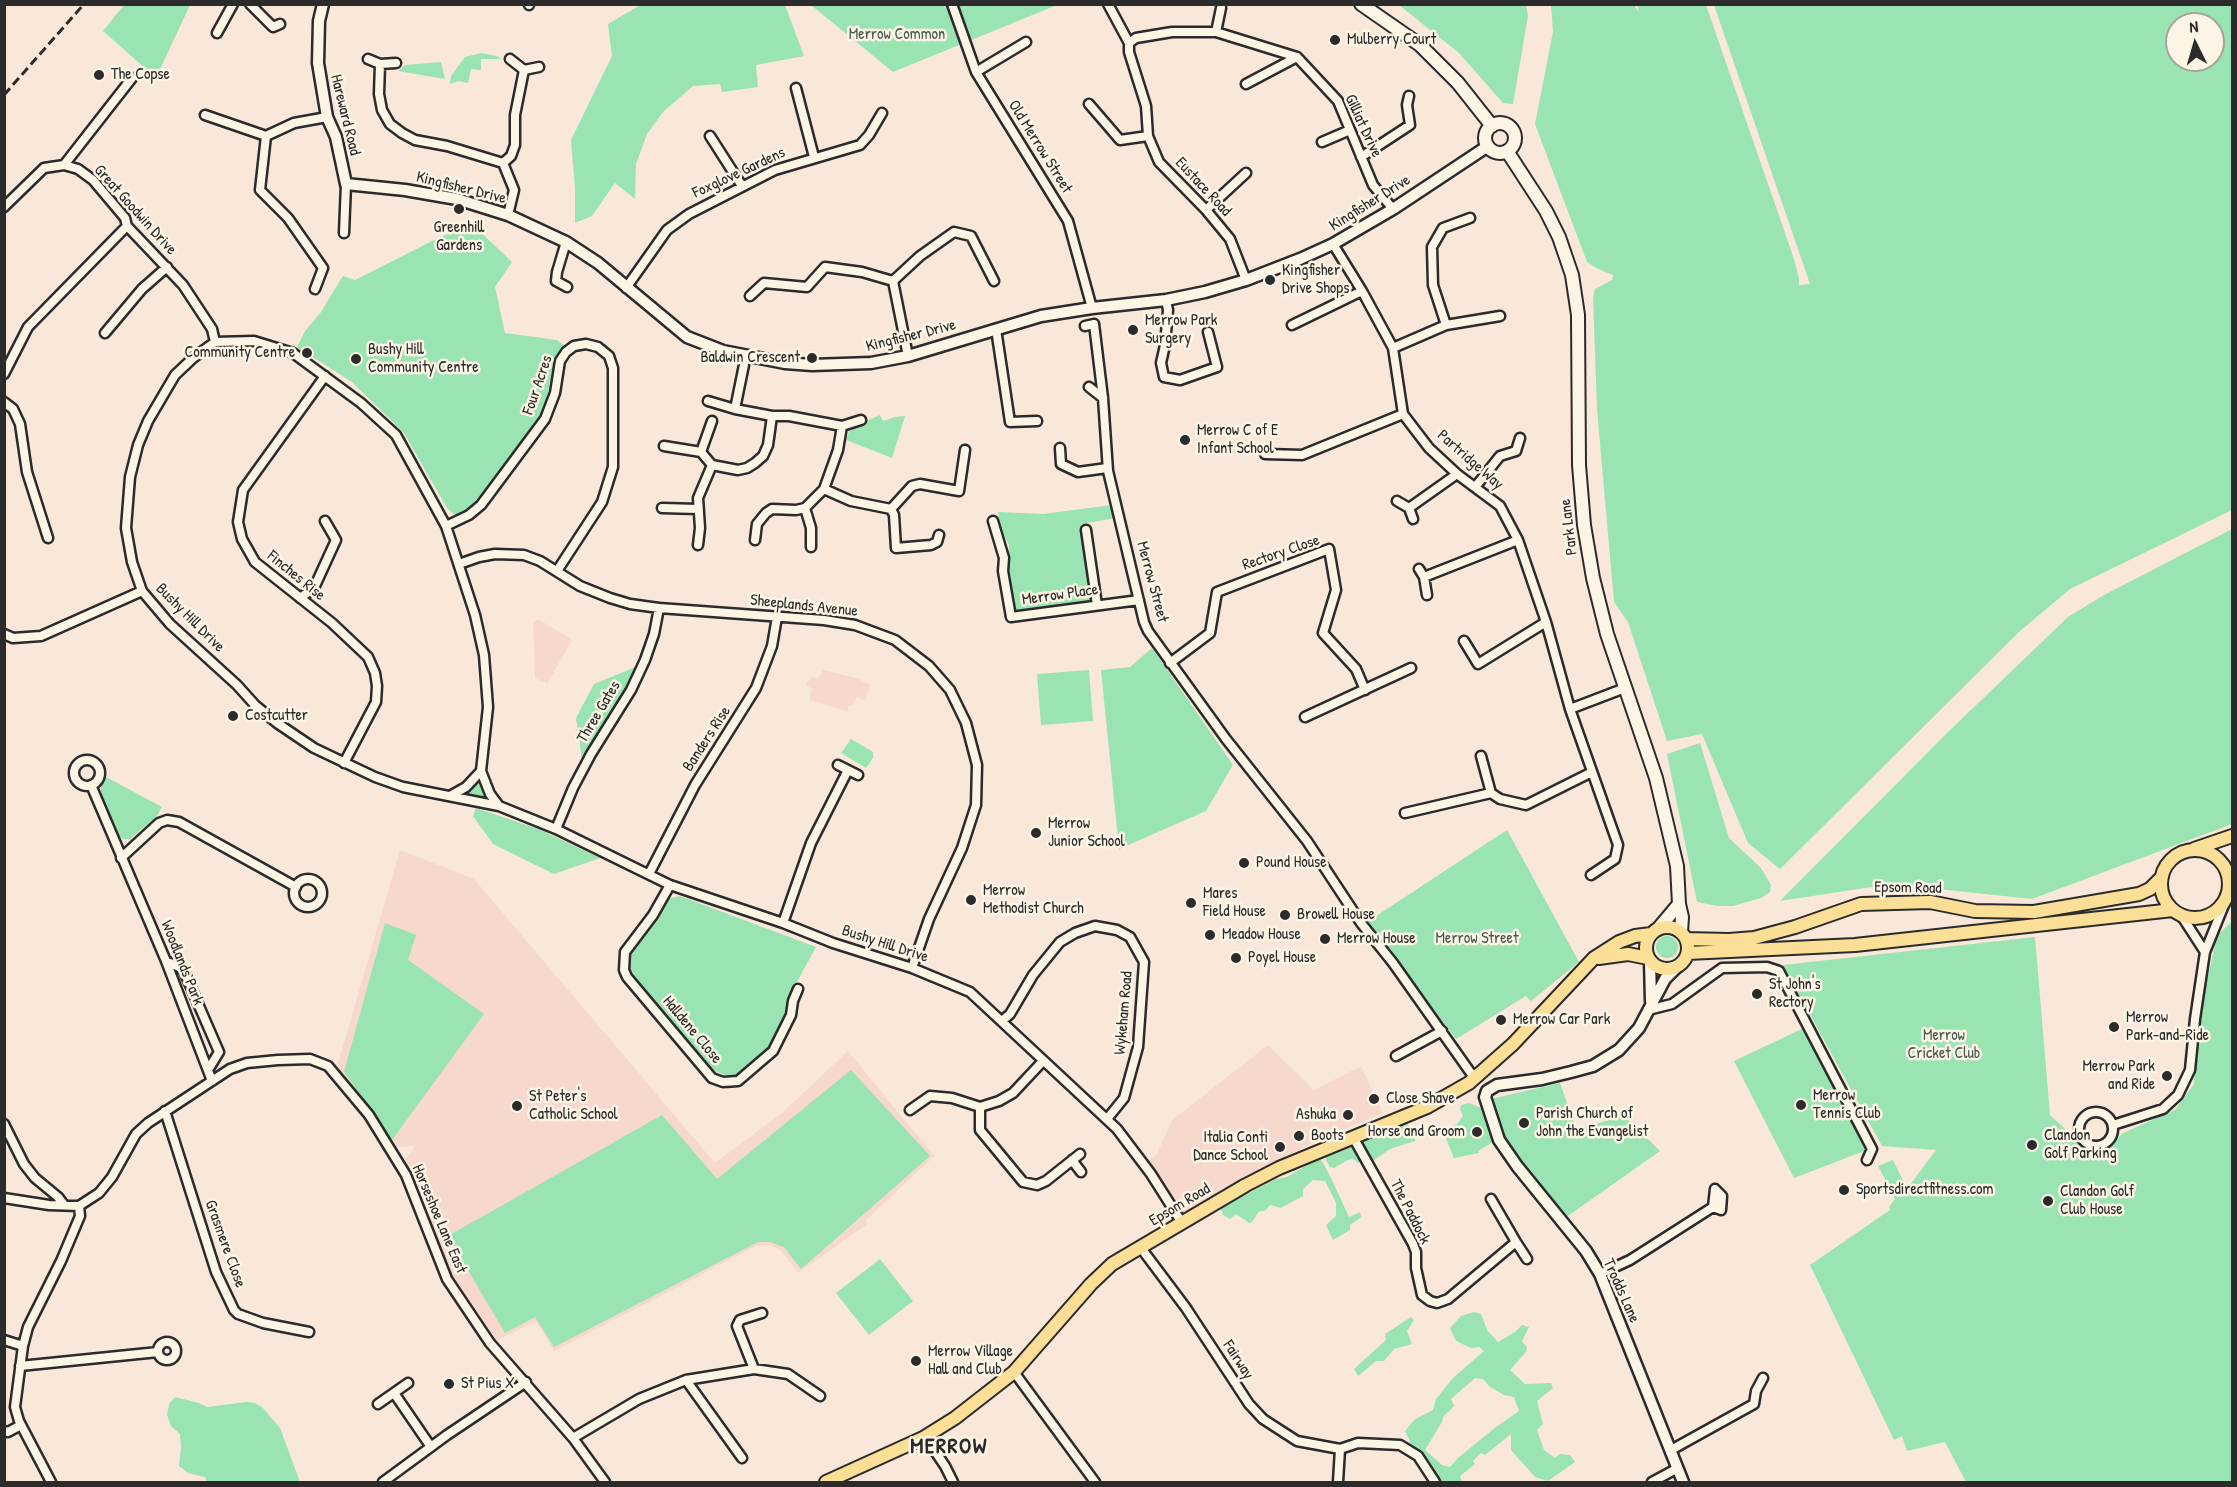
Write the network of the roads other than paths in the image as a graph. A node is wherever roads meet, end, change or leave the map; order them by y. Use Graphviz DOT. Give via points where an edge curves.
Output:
graph roads {
  1 [pos="233,4"];
  2 [pos="250,4"];
  3 [pos="322,4"];
  4 [pos="952,4"];
  5 [pos="1108,4"];
  6 [pos="1361,4"];
  7 [pos="1221,8"];
  8 [pos="280,24"];
  9 [pos="1216,32"];
  10 [pos="217,33"];
  11 [pos="1026,42"];
  12 [pos="1129,44"];
  13 [pos="1297,57"];
  14 [pos="369,59"];
  15 [pos="510,59"];
  16 [pos="396,63"];
  17 [pos="380,64"];
  18 [pos="539,68"];
  19 [pos="524,70"];
  20 [pos="976,72"];
  21 [pos="132,78"];
  22 [pos="1246,84"];
  23 [pos="796,88"];
  24 [pos="1409,96"];
  25 [pos="1089,104"];
  26 [pos="882,113"];
  27 [pos="205,115"];
  28 [pos="327,117"];
  29 [pos="1492,126"];
  30 [pos="1350,130"];
  31 [pos="266,136"];
  32 [pos="710,136"];
  33 [pos="1148,136"];
  34 [pos="1322,142"];
  35 [pos="1488,146"];
  36 [pos="1507,151"];
  37 [pos="814,157"];
  38 [pos="1361,157"];
  39 [pos="503,163"];
  40 [pos="64,165"];
  41 [pos="1246,173"];
  42 [pos="346,184"];
  43 [pos="742,186"];
  44 [pos="4,207"];
  45 [pos="1393,209"];
  46 [pos="1206,210"];
  47 [pos="508,215"];
  48 [pos="1470,218"];
  49 [pos="127,226"];
  50 [pos="344,233"];
  51 [pos="566,243"];
  52 [pos="1333,244"];
  53 [pos="167,267"];
  54 [pos="1246,280"];
  55 [pos="994,281"];
  56 [pos="893,282"];
  57 [pos="567,287"];
  58 [pos="626,288"];
  59 [pos="315,289"];
  60 [pos="1362,291"];
  61 [pos="750,296"];
  62 [pos="1166,300"];
  63 [pos="1092,308"];
  64 [pos="1500,316"];
  65 [pos="1292,325"];
  66 [pos="1446,325"];
  67 [pos="1085,326"];
  68 [pos="996,329"];
  69 [pos="1208,332"];
  70 [pos="105,333"];
  71 [pos="215,342"];
  72 [pos="1393,348"];
  73 [pos="746,355"];
  74 [pos="908,356"];
  75 [pos="4,374"];
  76 [pos="325,376"];
  77 [pos="1089,387"];
  78 [pos="1103,398"];
  79 [pos="708,401"];
  80 [pos="4,402"];
  81 [pos="735,409"];
  82 [pos="1403,414"];
  83 [pos="772,416"];
  84 [pos="861,420"];
  85 [pos="712,421"];
  86 [pos="1037,421"];
  87 [pos="842,426"];
  88 [pos="1520,438"];
  89 [pos="664,446"];
  90 [pos="1060,448"];
  91 [pos="965,450"];
  92 [pos="701,452"];
  93 [pos="1265,454"];
  94 [pos="1051,464"];
  95 [pos="1061,464"];
  96 [pos="712,465"];
  97 [pos="1107,468"];
  98 [pos="1457,474"];
  99 [pos="1476,486"];
  100 [pos="824,489"];
  101 [pos="1397,501"];
  102 [pos="662,508"];
  103 [pos="805,508"];
  104 [pos="1409,508"];
  105 [pos="698,509"];
  106 [pos="891,509"];
  107 [pos="1413,519"];
  108 [pos="993,520"];
  109 [pos="325,521"];
  110 [pos="446,526"];
  111 [pos="1086,530"];
  112 [pos="939,535"];
  113 [pos="48,538"];
  114 [pos="755,540"];
  115 [pos="1518,540"];
  116 [pos="698,545"];
  117 [pos="811,547"];
  118 [pos="459,564"];
  119 [pos="557,571"];
  120 [pos="141,591"];
  121 [pos="1428,595"];
  122 [pos="300,598"];
  123 [pos="1139,600"];
  124 [pos="1097,605"];
  125 [pos="659,608"];
  126 [pos="777,616"];
  127 [pos="1546,622"];
  128 [pos="4,634"];
  129 [pos="1464,640"];
  130 [pos="1170,663"];
  131 [pos="1411,668"];
  132 [pos="1624,688"];
  133 [pos="1365,690"];
  134 [pos="1570,710"];
  135 [pos="1305,717"];
  136 [pos="1481,756"];
  137 [pos="344,763"];
  138 [pos="838,765"];
  139 [pos="848,770"];
  140 [pos="481,771"];
  141 [pos="1592,772"];
  142 [pos="858,775"];
  143 [pos="92,786"];
  144 [pos="1491,793"];
  145 [pos="449,796"];
  146 [pos="499,806"];
  147 [pos="1405,813"];
  148 [pos="556,829"];
  149 [pos="2232,836"];
  150 [pos="2193,850"];
  151 [pos="121,858"];
  152 [pos="649,874"];
  153 [pos="1591,875"];
  154 [pos="2162,877"];
  155 [pos="670,885"];
  156 [pos="296,887"];
  157 [pos="2229,892"];
  158 [pos="1679,904"];
  159 [pos="2177,913"];
  160 [pos="783,923"];
  161 [pos="1654,932"];
  162 [pos="1684,935"];
  163 [pos="2205,952"];
  164 [pos="1688,953"];
  165 [pos="1594,958"];
  166 [pos="1649,960"];
  167 [pos="166,961"];
  168 [pos="1677,967"];
  169 [pos="912,968"];
  170 [pos="798,989"];
  171 [pos="1650,1005"];
  172 [pos="1002,1021"];
  173 [pos="1442,1031"];
  174 [pos="1396,1056"];
  175 [pos="1043,1061"];
  176 [pos="208,1070"];
  177 [pos="1475,1079"];
  178 [pos="212,1082"];
  179 [pos="980,1107"];
  180 [pos="910,1110"];
  181 [pos="165,1111"];
  182 [pos="1107,1119"];
  183 [pos="4,1124"];
  184 [pos="2113,1125"];
  185 [pos="1353,1137"];
  186 [pos="1080,1154"];
  187 [pos="1072,1160"];
  188 [pos="1867,1160"];
  189 [pos="1081,1172"];
  190 [pos="4,1198"];
  191 [pos="1491,1199"];
  192 [pos="64,1205"];
  193 [pos="79,1206"];
  194 [pos="1713,1207"];
  195 [pos="1182,1223"];
  196 [pos="1516,1242"];
  197 [pos="1141,1248"];
  198 [pos="1527,1260"];
  199 [pos="1600,1274"];
  200 [pos="762,1313"];
  201 [pos="309,1332"];
  202 [pos="4,1340"];
  203 [pos="23,1346"];
  204 [pos="158,1352"];
  205 [pos="20,1366"];
  206 [pos="754,1369"];
  207 [pos="1014,1372"];
  208 [pos="1763,1378"];
  209 [pos="686,1380"];
  210 [pos="526,1382"];
  211 [pos="408,1383"];
  212 [pos="394,1393"];
  213 [pos="820,1396"];
  214 [pos="378,1404"];
  215 [pos="21,1425"];
  216 [pos="6,1434"];
  217 [pos="573,1438"];
  218 [pos="923,1438"];
  219 [pos="431,1447"];
  220 [pos="1340,1449"];
  221 [pos="1671,1450"];
  222 [pos="742,1458"];
  223 [pos="1678,1468"];
  224 [pos="51,1482"];
  225 [pos="383,1482"];
  226 [pos="605,1482"];
  227 [pos="826,1482"];
  228 [pos="953,1482"];
  229 [pos="1095,1482"];
  230 [pos="1338,1482"];
  231 [pos="1435,1482"];
  232 [pos="1652,1482"];
  233 [pos="1683,1482"];
  1 -- 10 [label="street"];
  2 -- 8 [label="street" via="273,27"];
  3 -- 28 [label="street, Hareward Road" via="317,51"];
  4 -- 20 [label="street, Old Merrow Street"];
  5 -- 12 [label="street, Eustace Road"];
  6 -- 29 [label="main road" via="1419,45 1458,83"];
  7 -- 9 [label="street"];
  9 -- 12 [label="street, Gilliat Drive" via="1172,32 1136,38"];
  9 -- 13 [label="street, Gilliat Drive"];
  11 -- 20 [label="street"];
  12 -- 33 [label="street, Eustace Road" via="1146,106"];
  13 -- 22 [label="street"];
  13 -- 30 [label="street, Gilliat Drive" via="1338,101"];
  14 -- 17 [label="street"];
  15 -- 19 [label="street"];
  16 -- 17 [label="street"];
  17 -- 39 [label="street" via="379,94 390,124 415,140"];
  18 -- 19 [label="street"];
  19 -- 39 [label="street" via="514,114 515,146"];
  20 -- 63 [label="street, Old Merrow Street" via="1068,221"];
  21 -- 40 [label="street"];
  23 -- 37 [label="street"];
  24 -- 38 [label="street" via="1410,125"];
  25 -- 33 [label="street" via="1120,140"];
  26 -- 37 [label="street, Foxglove Gardens" via="860,145"];
  27 -- 31 [label="street"];
  28 -- 31 [label="street" via="294,123"];
  28 -- 42 [label="street, Hareward Road" via="336,137"];
  29 -- 35 [label="main road" via="1486,133"];
  29 -- 36 [label="main road" via="1505,124 1512,129 1514,144"];
  30 -- 34 [label="street"];
  30 -- 38 [label="street, Gilliat Drive"];
  31 -- 59 [label="street" via="260,190 288,219 323,268"];
  32 -- 43 [label="street"];
  33 -- 46 [label="street, Eustace Road" via="1159,162"];
  35 -- 36 [label="main road" via="1499,153"];
  35 -- 45 [label="street, Kingfisher Drive"];
  36 -- 132 [label="main road, Park Lane" via="1546,211 1572,275 1578,315 1579,465 1584,525 1606,634"];
  37 -- 43 [label="street, Foxglove Gardens"];
  38 -- 45 [label="street, Gilliat Drive" via="1373,184"];
  39 -- 47 [label="street" via="514,189"];
  40 -- 44 [label="street" via="44,168"];
  40 -- 49 [label="street, Great Goodwin Drive" via="93,180 125,218"];
  41 -- 46 [label="street"];
  42 -- 47 [label="street, Kingfisher Drive" via="446,197"];
  42 -- 50 [label="street, Hareward Road"];
  43 -- 58 [label="street, Foxglove Gardens" via="667,230"];
  45 -- 52 [label="street, Kingfisher Drive"];
  46 -- 54 [label="street, Eustace Road" via="1230,239"];
  47 -- 51 [label="street, Kingfisher Drive"];
  48 -- 66 [label="street" via="1443,228 1432,247 1433,285"];
  49 -- 53 [label="street, Great Goodwin Drive"];
  49 -- 75 [label="street" via="28,327"];
  51 -- 57 [label="street" via="556,281"];
  51 -- 58 [label="street, Kingfisher Drive" via="598,263"];
  52 -- 54 [label="street, Kingfisher Drive"];
  52 -- 60 [label="street, Partridge Way"];
  53 -- 70 [label="street" via="141,290"];
  53 -- 71 [label="street, Great Goodwin Drive" via="201,310"];
  54 -- 62 [label="street, Kingfisher Drive"];
  55 -- 56 [label="street" via="971,236 954,232"];
  56 -- 61 [label="street" via="825,267 807,287 764,283"];
  56 -- 74 [label="street"];
  58 -- 73 [label="street, Kingfisher Drive" via="687,336 708,346"];
  60 -- 65 [label="street"];
  60 -- 72 [label="street, Partridge Way"];
  62 -- 63 [label="street, Kingfisher Drive"];
  62 -- 69 [label="street" via="1161,363 1164,377 1180,380 1217,367"];
  63 -- 68 [label="street, Kingfisher Drive" via="1041,316"];
  64 -- 66 [label="street"];
  66 -- 72 [label="street"];
  67 -- 78 [label="street, Merrow Street" via="1094,324"];
  68 -- 74 [label="street, Kingfisher Drive"];
  68 -- 86 [label="street" via="1010,422"];
  71 -- 76 [label="street" via="254,341 293,353"];
  71 -- 120 [label="street, Bushy Hill Drive" via="175,375 138,445 130,477 126,528"];
  72 -- 82 [label="street, Partridge Way"];
  73 -- 74 [label="street, Kingfisher Drive" via="812,365 871,363"];
  73 -- 81 [label="street"];
  76 -- 110 [label="street" via="396,435"];
  76 -- 122 [label="street, Finches Rise" via="243,490 239,507 238,522 248,552"];
  77 -- 78 [label="street"];
  78 -- 97 [label="street, Merrow Street"];
  79 -- 81 [label="street"];
  80 -- 113 [label="street" via="13,409 20,424 27,472"];
  81 -- 83 [label="street"];
  82 -- 93 [label="street" via="1302,455"];
  82 -- 98 [label="street, Partridge Way" via="1429,448"];
  83 -- 87 [label="street"];
  83 -- 96 [label="street" via="763,456 738,470"];
  84 -- 87 [label="street"];
  85 -- 92 [label="street"];
  87 -- 100 [label="street"];
  88 -- 99 [label="street" via="1516,451 1500,456"];
  89 -- 92 [label="street"];
  90 -- 95 [label="street"];
  91 -- 106 [label="street" via="958,491 912,486"];
  92 -- 96 [label="street"];
  94 -- 95 [label="street"];
  95 -- 97 [label="street" via="1078,472"];
  96 -- 105 [label="street" via="698,498"];
  97 -- 123 [label="street, Merrow Street"];
  98 -- 99 [label="street, Partridge Way"];
  98 -- 104 [label="street"];
  99 -- 115 [label="street, Partridge Way" via="1500,506"];
  100 -- 103 [label="street"];
  100 -- 106 [label="street" via="851,501"];
  101 -- 104 [label="street"];
  102 -- 105 [label="street"];
  103 -- 114 [label="street" via="772,509 757,524"];
  103 -- 117 [label="street"];
  104 -- 107 [label="street"];
  105 -- 116 [label="street"];
  106 -- 112 [label="street" via="896,548 932,545"];
  108 -- 124 [label="street, Merrow Place" via="1004,558 1011,616"];
  109 -- 122 [label="street" via="336,540 314,588"];
  110 -- 118 [label="street"];
  110 -- 119 [label="street, Four Acres" via="481,505 545,420 555,393 560,361 566,352 586,344 598,347 609,356 613,368 613,467 602,502"];
  111 -- 124 [label="street"];
  115 -- 121 [label="street" via="1421,573"];
  115 -- 127 [label="street, Partridge Way"];
  118 -- 119 [label="street, Sheeplands Avenue" via="495,554 524,555"];
  118 -- 140 [label="street" via="484,655 488,707"];
  119 -- 125 [label="street, Sheeplands Avenue" via="610,598"];
  120 -- 128 [label="street" via="41,636 13,638"];
  120 -- 137 [label="street, Bushy Hill Drive" via="170,624 262,711"];
  122 -- 137 [label="street, Finches Rise" via="368,657 375,674 376,702"];
  123 -- 124 [label="street, Merrow Place"];
  123 -- 130 [label="street, Merrow Street" via="1149,631"];
  125 -- 126 [label="street, Sheeplands Avenue"];
  125 -- 148 [label="street, Three Gates" via="645,660 573,788"];
  126 -- 152 [label="street, Banders Rise" via="772,646 756,688 694,786"];
  126 -- 169 [label="street, Sheeplands Avenue" via="855,625 895,640 929,666 950,690 966,723 977,765 976,805"];
  127 -- 129 [label="street" via="1478,664"];
  127 -- 134 [label="street, Partridge Way"];
  130 -- 133 [label="street, Rectory Close" via="1210,633 1217,592 1329,549 1336,590 1323,633 1356,669"];
  130 -- 173 [label="street, Merrow Street" via="1307,841 1361,923"];
  131 -- 133 [label="street"];
  132 -- 134 [label="street"];
  132 -- 158 [label="main road, Park Lane" via="1656,778 1677,866"];
  133 -- 135 [label="street"];
  134 -- 141 [label="street, Partridge Way"];
  136 -- 144 [label="street"];
  137 -- 145 [label="street, Bushy Hill Drive" via="403,787"];
  138 -- 139 [label="street"];
  139 -- 142 [label="street"];
  139 -- 160 [label="street" via="811,843"];
  140 -- 145 [label="street" via="466,787"];
  140 -- 146 [label="street"];
  141 -- 144 [label="street" via="1527,805 1500,800"];
  141 -- 153 [label="street, Partridge Way" via="1618,846 1615,859"];
  143 -- 151 [label="street, Woodlands Park"];
  144 -- 147 [label="street"];
  145 -- 146 [label="street, Bushy Hill Drive"];
  146 -- 148 [label="street, Bushy Hill Drive"];
  148 -- 152 [label="street, Bushy Hill Drive"];
  149 -- 150 [label="main road"];
  150 -- 154 [label="main road" via="2172,858"];
  150 -- 157 [label="main road" via="2213,854 2221,861 2227,870"];
  151 -- 156 [label="street" via="167,820 179,822"];
  151 -- 167 [label="street, Woodlands Park"];
  152 -- 155 [label="street, Bushy Hill Drive"];
  154 -- 159 [label="main road" via="2163,895"];
  154 -- 162 [label="main road, Epsom Road" via="2139,894 2034,912 1975,911 1930,902 1861,904 1754,938 1729,940"];
  155 -- 160 [label="street, Bushy Hill Drive"];
  155 -- 170 [label="street, Halldene Close" via="625,952 624,970 712,1078 738,1081 773,1051 791,1015"];
  157 -- 159 [label="main road" via="2213,914 2193,918"];
  157 -- 163 [label="street"];
  158 -- 161 [label="main road"];
  158 -- 162 [label="main road, Park Lane"];
  159 -- 163 [label="street"];
  159 -- 164 [label="main road" via="1855,945"];
  160 -- 169 [label="street, Bushy Hill Drive"];
  161 -- 162 [label="main road" via="1670,927"];
  161 -- 165 [label="main road, Epsom Road" via="1619,942"];
  161 -- 166 [label="main road" via="1646,946"];
  162 -- 164 [label="main road"];
  163 -- 184 [label="street" via="2190,1070 2178,1095 2163,1108"];
  164 -- 168 [label="main road"];
  165 -- 166 [label="main road" via="1628,954"];
  165 -- 177 [label="main road, Epsom Road"];
  166 -- 168 [label="main road" via="1663,969"];
  166 -- 171 [label="street"];
  167 -- 176 [label="street, Woodlands Park"];
  167 -- 176 [label="street" via="183,969 219,1052"];
  168 -- 171 [label="street"];
  169 -- 172 [label="street, Bushy Hill Drive" via="970,992"];
  171 -- 188 [label="street" via="1672,1004 1722,968 1767,967 1779,971 1872,1149"];
  171 -- 199 [label="street, Trodds Lane" via="1639,1028 1619,1050 1593,1066 1497,1085 1485,1097 1499,1140"];
  172 -- 175 [label="street, Bushy Hill Drive"];
  172 -- 182 [label="street, Wykeham Road" via="1060,942 1095,926 1130,937 1144,962 1138,1047 1128,1090"];
  173 -- 174 [label="street"];
  173 -- 177 [label="street, Merrow Street"];
  175 -- 179 [label="street" via="1013,1093"];
  175 -- 182 [label="street, Bushy Hill Drive"];
  176 -- 178 [label="street, Woodlands Park"];
  177 -- 185 [label="main road, Epsom Road" via="1427,1107"];
  178 -- 181 [label="street, Horseshoe Lane East"];
  178 -- 210 [label="street, Horseshoe Lane East" via="247,1063 310,1059 328,1066 369,1115 406,1175 447,1279 490,1343"];
  179 -- 180 [label="street" via="939,1095 930,1096"];
  179 -- 187 [label="street" via="980,1130 1023,1182 1037,1185 1046,1181"];
  181 -- 193 [label="street, Horseshoe Lane East" via="136,1134 99,1193"];
  181 -- 201 [label="street, Grasmere Close" via="216,1272 234,1310 263,1323"];
  182 -- 195 [label="street, Bushy Hill Drive" via="1144,1164"];
  183 -- 192 [label="street" via="24,1164"];
  184 -- 184 [label="street" via="2112,1137 2103,1145 2092,1146 2080,1134 2080,1122 2093,1112 2108,1116"];
  185 -- 195 [label="main road, Epsom Road" via="1279,1168"];
  185 -- 196 [label="street, The Paddock" via="1413,1244 1422,1295 1430,1301 1448,1299"];
  186 -- 187 [label="street"];
  187 -- 189 [label="street"];
  190 -- 192 [label="street"];
  191 -- 196 [label="street"];
  192 -- 193 [label="street"];
  193 -- 203 [label="street" via="80,1216 36,1307"];
  194 -- 199 [label="street" via="1630,1260"];
  195 -- 197 [label="main road, Epsom Road"];
  196 -- 198 [label="street"];
  197 -- 207 [label="main road, Epsom Road" via="1112,1264 1091,1284"];
  197 -- 220 [label="street, Fairway" via="1263,1419 1297,1442"];
  199 -- 221 [label="street, Trodds Lane"];
  200 -- 206 [label="street" via="740,1320 737,1326"];
  202 -- 203 [label="street"];
  203 -- 205 [label="street"];
  204 -- 205 [label="street"];
  205 -- 215 [label="street" via="15,1407"];
  206 -- 209 [label="street"];
  206 -- 213 [label="street" via="788,1374"];
  207 -- 218 [label="main road, Epsom Road" via="956,1418"];
  207 -- 229 [label="street"];
  208 -- 221 [label="street" via="1754,1404"];
  209 -- 217 [label="street" via="639,1399"];
  209 -- 222 [label="street"];
  210 -- 217 [label="street, Horseshoe Lane East"];
  210 -- 219 [label="street"];
  211 -- 212 [label="street"];
  212 -- 214 [label="street"];
  212 -- 219 [label="street"];
  215 -- 216 [label="street"];
  215 -- 224 [label="street"];
  217 -- 226 [label="street, Horseshoe Lane East"];
  218 -- 227 [label="main road, Epsom Road"];
  218 -- 228 [label="street"];
  219 -- 225 [label="street"];
  220 -- 230 [label="street"];
  220 -- 231 [label="street, Fairway" via="1358,1443 1400,1445 1418,1456"];
  221 -- 223 [label="street, Trodds Lane"];
  223 -- 232 [label="street"];
  223 -- 233 [label="street, Trodds Lane"];
}
